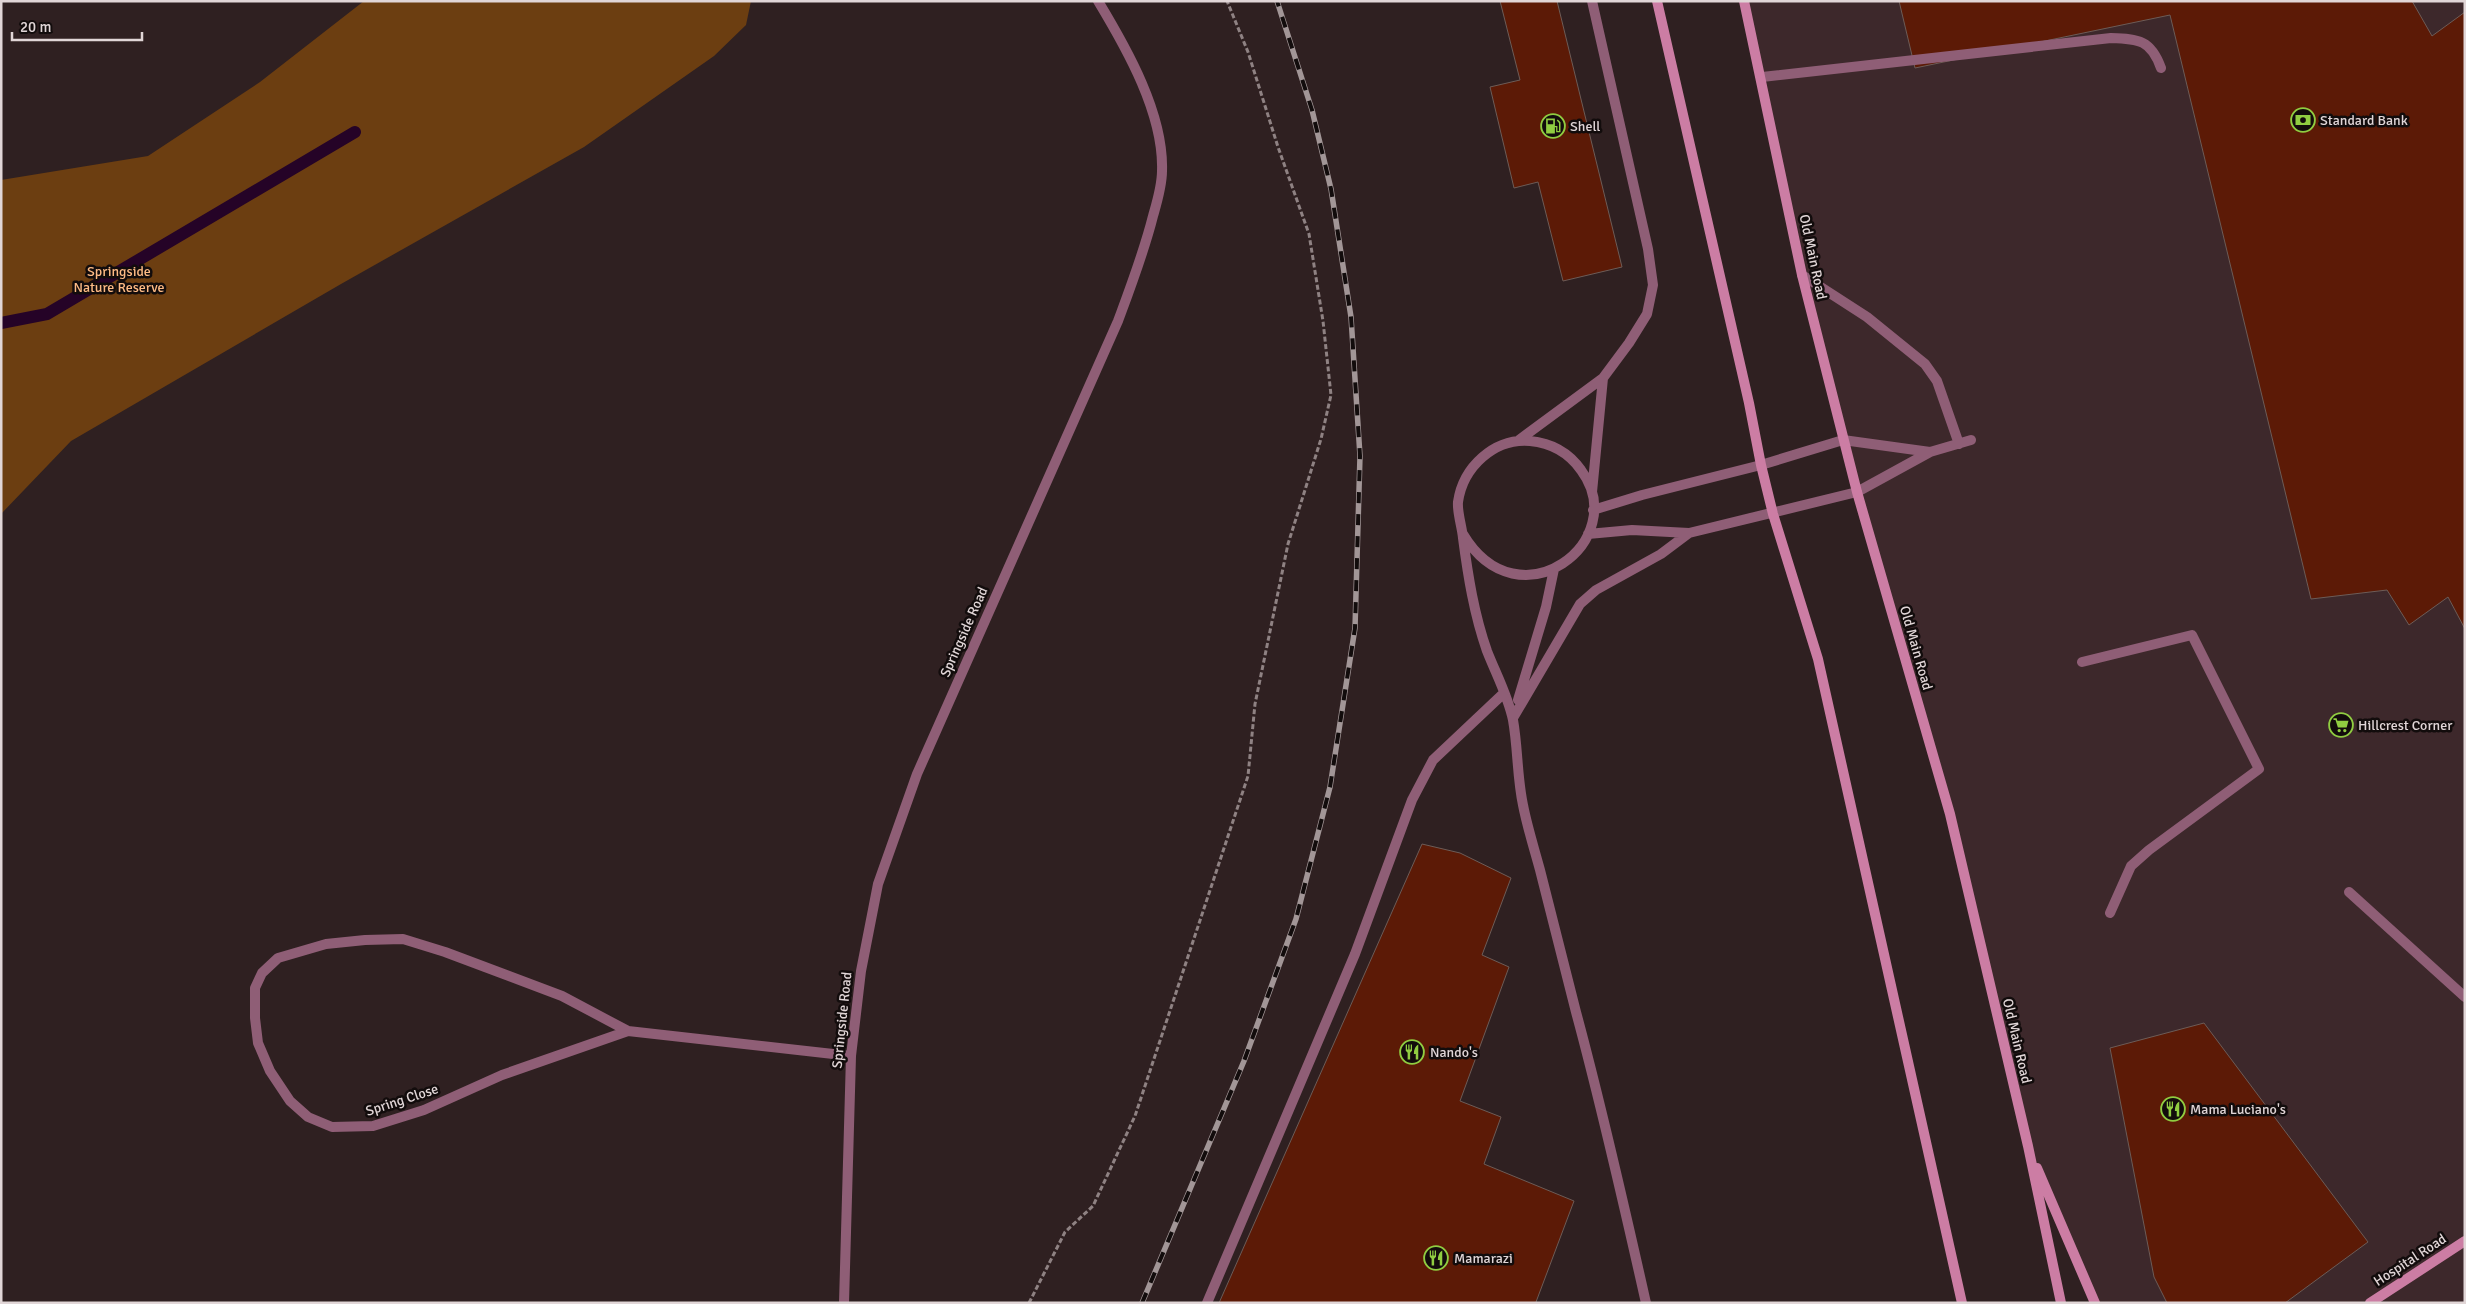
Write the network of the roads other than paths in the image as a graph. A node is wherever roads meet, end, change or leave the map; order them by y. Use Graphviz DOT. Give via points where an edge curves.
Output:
graph roads {
  1 [pos="1098,1"];
  2 [pos="1592,1"];
  3 [pos="1657,1"];
  4 [pos="1744,1"];
  5 [pos="2161,68"];
  6 [pos="1762,77"];
  7 [pos="1802,275"];
  8 [pos="1603,378"];
  9 [pos="1519,440"];
  10 [pos="1843,440"];
  11 [pos="1971,440"];
  12 [pos="1959,444"];
  13 [pos="1930,452"];
  14 [pos="1761,465"];
  15 [pos="1856,492"];
  16 [pos="1592,494"];
  17 [pos="1593,510"];
  18 [pos="1773,514"];
  19 [pos="1689,533"];
  20 [pos="1463,534"];
  21 [pos="1588,534"];
  22 [pos="1554,569"];
  23 [pos="2082,662"];
  24 [pos="1504,693"];
  25 [pos="1513,718"];
  26 [pos="2349,892"];
  27 [pos="2110,913"];
  28 [pos="2465,997"];
  29 [pos="628,1031"];
  30 [pos="851,1056"];
  31 [pos="2028,1146"];
  32 [pos="2465,1241"];
  33 [pos="844,1303"];
  34 [pos="1207,1303"];
  35 [pos="1646,1303"];
  36 [pos="1962,1303"];
  37 [pos="2061,1303"];
  38 [pos="2095,1303"];
  39 [pos="2370,1303"];
  1 -- 30 [label="street, Springside Road" via="1143,84 1159,139 1162,171 1158,199 1142,259 1118,321 918,774 878,884 861,970"];
  2 -- 8 [label="street" via="1648,248 1653,285 1647,314"];
  3 -- 14 [label="main road"];
  4 -- 6 [label="main road, Old Main Road"];
  5 -- 6 [label="street" via="2146,43 2111,38"];
  6 -- 7 [label="main road, Old Main Road"];
  7 -- 10 [label="main road, Old Main Road"];
  7 -- 12 [label="street" via="1867,317 1925,364 1937,381"];
  8 -- 9 [label="street"];
  8 -- 16 [label="street"];
  9 -- 16 [label="street" via="1544,442 1566,453 1583,471"];
  9 -- 20 [label="street" via="1489,450 1467,474 1458,503"];
  10 -- 13 [label="street"];
  10 -- 14 [label="street"];
  10 -- 15 [label="main road, Old Main Road"];
  11 -- 12 [label="street"];
  12 -- 13 [label="street"];
  13 -- 15 [label="street"];
  14 -- 17 [label="street"];
  14 -- 18 [label="main road"];
  15 -- 18 [label="street"];
  15 -- 31 [label="main road, Old Main Road" via="1950,814"];
  16 -- 17 [label="street"];
  17 -- 21 [label="street"];
  18 -- 19 [label="street"];
  18 -- 36 [label="main road" via="1818,659"];
  19 -- 21 [label="street" via="1632,530"];
  19 -- 25 [label="street" via="1661,554 1596,590 1580,604"];
  20 -- 22 [label="street" via="1472,550 1501,571 1519,576 1537,575"];
  20 -- 24 [label="street" via="1470,588 1487,649"];
  21 -- 22 [label="street" via="1574,555"];
  22 -- 25 [label="street"];
  23 -- 27 [label="street" via="2192,635 2259,769 2131,866"];
  24 -- 25 [label="street"];
  24 -- 34 [label="street" via="1433,760 1412,800 1355,954"];
  25 -- 35 [label="street" via="1523,804 1607,1133"];
  26 -- 28 [label="street"];
  29 -- 29 [label="street, Spring Close" via="502,1075 424,1110 373,1126 332,1127 308,1117 290,1101 270,1071 258,1043 256,988 262,973 278,958 326,944 403,939 562,996"];
  29 -- 30 [label="street, Spring Close"];
  30 -- 33 [label="street, Springside Road"];
  31 -- 37 [label="main road, Old Main Road"];
  31 -- 38 [label="main road"];
  32 -- 39 [label="main road, Hospital Road"];
}
